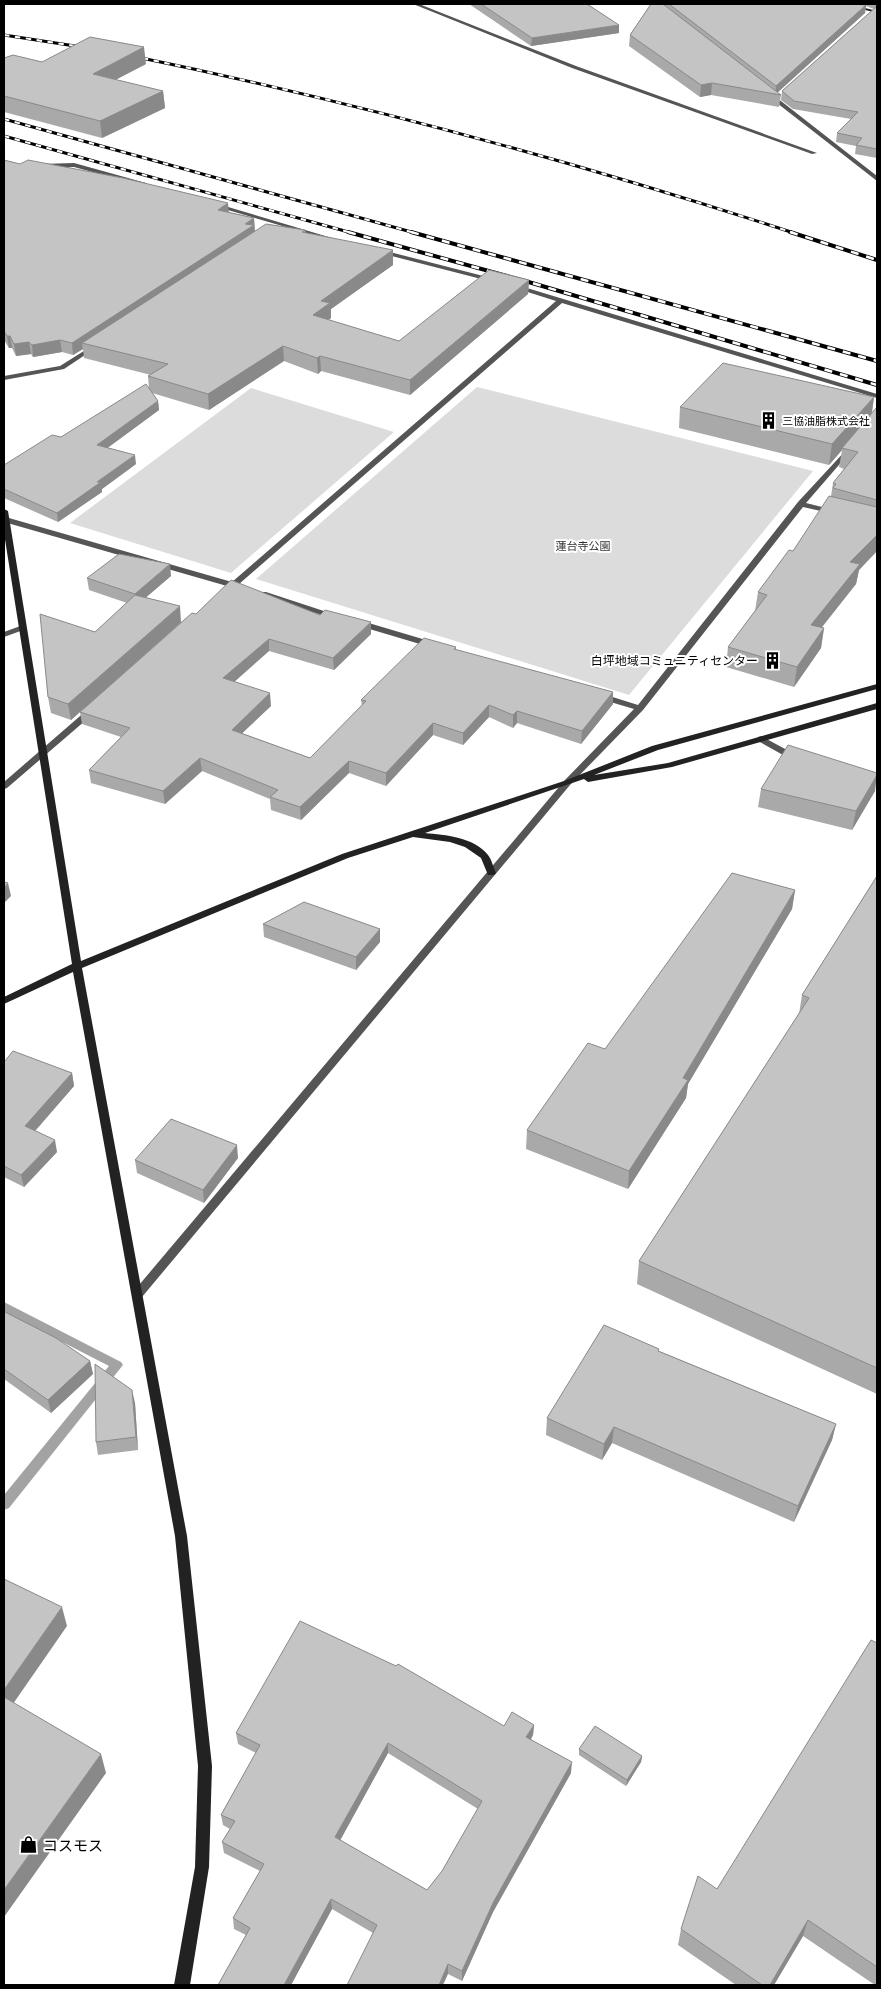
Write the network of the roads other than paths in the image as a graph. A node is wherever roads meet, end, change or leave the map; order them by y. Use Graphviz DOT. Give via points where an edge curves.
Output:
graph roads {
  1 [pos="415,4"];
  2 [pos="844,4"];
  3 [pos="838,6"];
  4 [pos="863,6"];
  5 [pos="875,11"];
  6 [pos="866,17"];
  7 [pos="783,93"];
  8 [pos="768,94"];
  9 [pos="776,99"];
  10 [pos="814,153"];
  11 [pos="30,166"];
  12 [pos="877,178"];
  13 [pos="151,186"];
  14 [pos="208,202"];
  15 [pos="282,224"];
  16 [pos="275,228"];
  17 [pos="340,241"];
  18 [pos="379,251"];
  19 [pos="504,283"];
  20 [pos="514,286"];
  21 [pos="561,300"];
  22 [pos="102,342"];
  23 [pos="4,378"];
  24 [pos="877,396"];
  25 [pos="852,446"];
  26 [pos="801,504"];
  27 [pos="4,511"];
  28 [pos="839,514"];
  29 [pos="6,520"];
  30 [pos="232,584"];
  31 [pos="242,587"];
  32 [pos="252,590"];
  33 [pos="218,597"];
  34 [pos="22,627"];
  35 [pos="4,635"];
  36 [pos="441,648"];
  37 [pos="877,686"];
  38 [pos="593,694"];
  39 [pos="877,706"];
  40 [pos="640,708"];
  41 [pos="93,709"];
  42 [pos="761,739"];
  43 [pos="42,755"];
  44 [pos="806,761"];
  45 [pos="567,783"];
  46 [pos="4,786"];
  47 [pos="410,834"];
  48 [pos="491,873"];
  49 [pos="77,966"];
  50 [pos="4,1001"];
  51 [pos="138,1294"];
  52 [pos="182,1985"];
  1 -- 10 [label="street" via="574,67"];
  2 -- 4 [label="street"];
  3 -- 5 [label="street"];
  4 -- 5 [label="street"];
  5 -- 6 [label="street"];
  7 -- 9 [label="street"];
  8 -- 9 [label="street"];
  9 -- 12 [label="street"];
  11 -- 13 [label="street" via="74,165"];
  14 -- 15 [label="street"];
  15 -- 16 [label="street"];
  15 -- 17 [label="street"];
  18 -- 19 [label="street"];
  20 -- 21 [label="street"];
  21 -- 24 [label="street"];
  21 -- 30 [label="street"];
  22 -- 23 [label="street" via="62,368"];
  25 -- 26 [label="street"];
  26 -- 28 [label="street"];
  26 -- 40 [label="street"];
  27 -- 29 [label="street"];
  29 -- 30 [label="street"];
  29 -- 34 [label="street"];
  30 -- 31 [label="street"];
  30 -- 33 [label="street"];
  32 -- 36 [label="street"];
  34 -- 35 [label="street"];
  34 -- 43 [label="street"];
  37 -- 45 [label="street" via="655,748"];
  38 -- 40 [label="street"];
  39 -- 42 [label="street"];
  40 -- 45 [label="street"];
  41 -- 43 [label="street"];
  42 -- 44 [label="street" via="788,756"];
  42 -- 45 [label="street" via="669,765"];
  43 -- 46 [label="street"];
  43 -- 49 [label="street"];
  45 -- 47 [label="street"];
  45 -- 48 [label="street"];
  47 -- 48 [label="street" via="466,845 483,856"];
  47 -- 49 [label="street" via="344,856"];
  48 -- 51 [label="street"];
  49 -- 50 [label="street"];
  49 -- 51 [label="street"];
  51 -- 52 [label="street" via="181,1536 204,1766 202,1868"];
}
